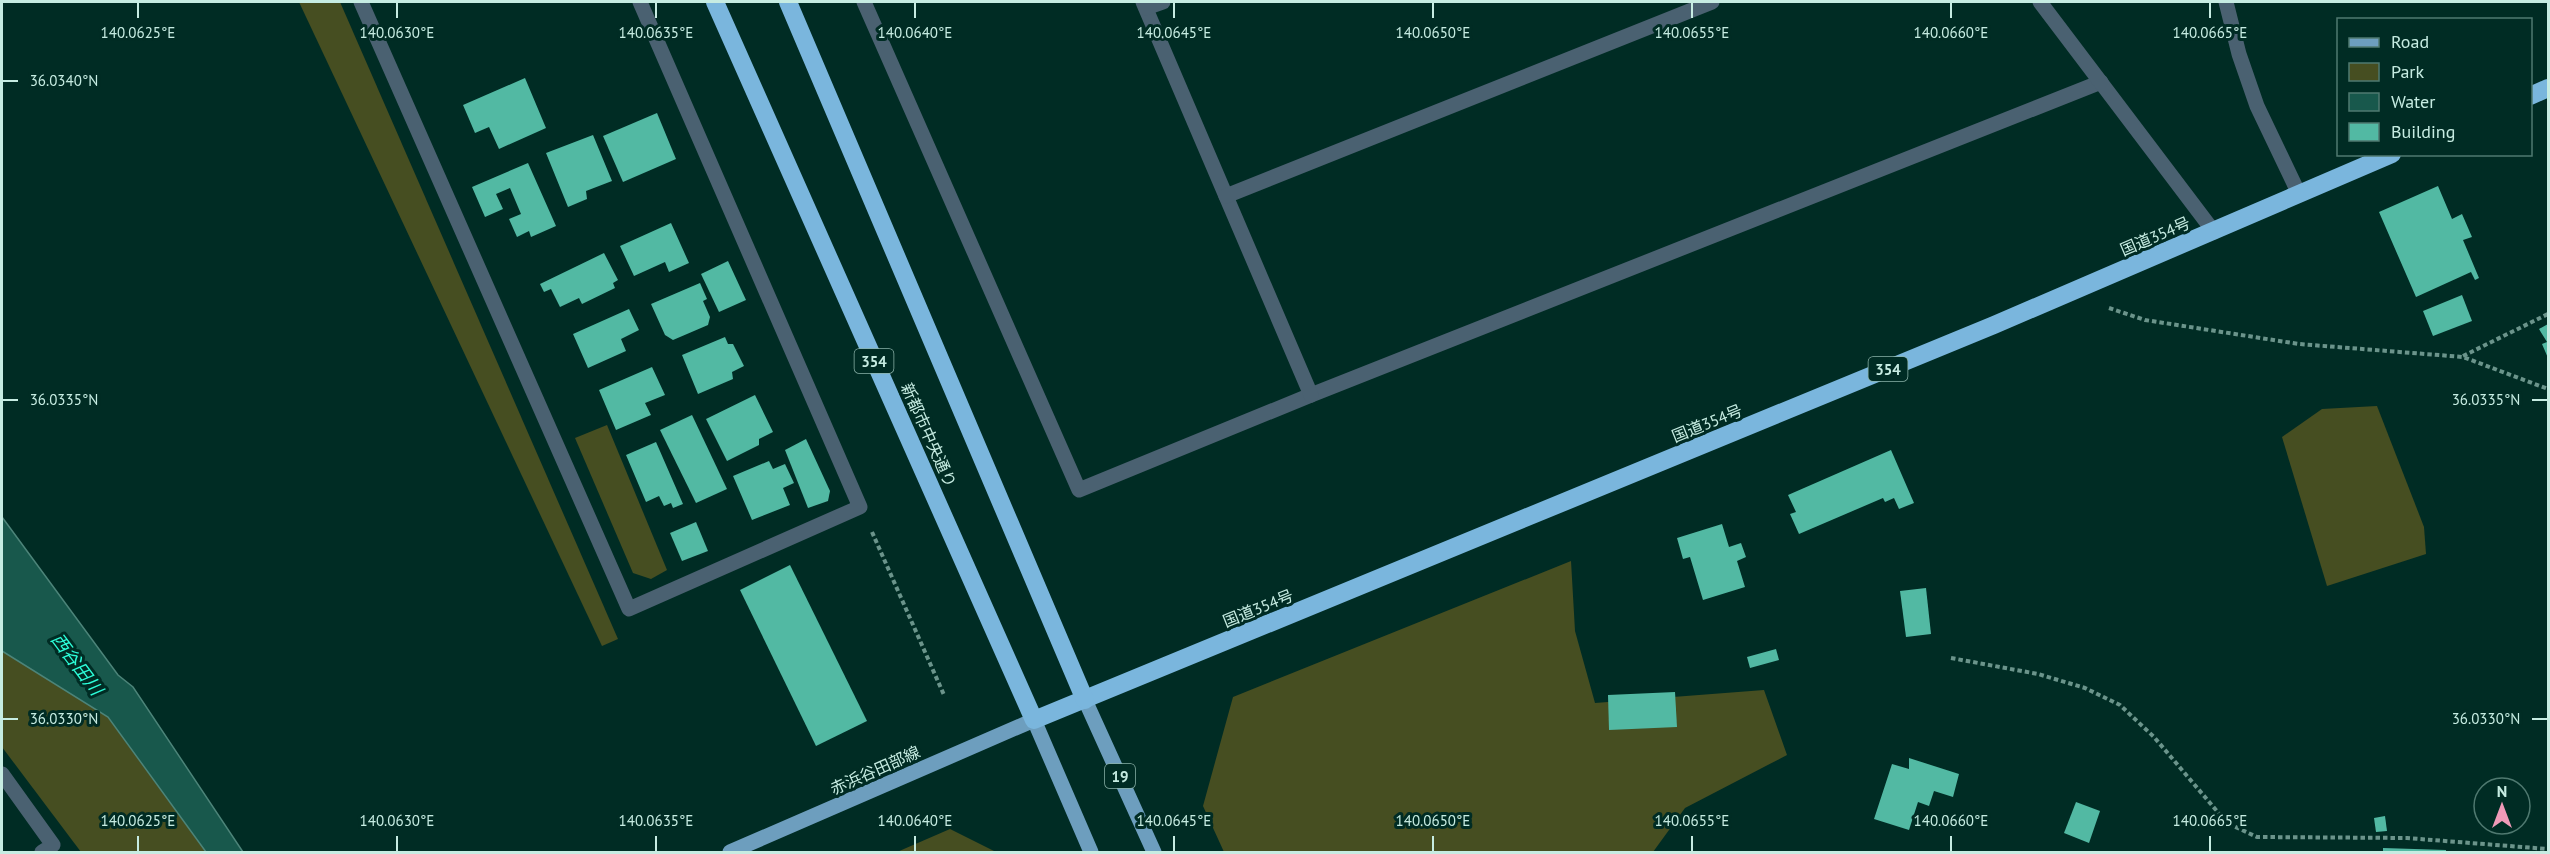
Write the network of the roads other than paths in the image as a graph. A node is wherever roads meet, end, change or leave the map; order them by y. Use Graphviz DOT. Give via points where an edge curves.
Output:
graph roads {
  1 [pos="361,2"];
  2 [pos="640,2"];
  3 [pos="716,2"];
  4 [pos="788,2"];
  5 [pos="864,2"];
  6 [pos="1162,2"];
  7 [pos="1712,2"];
  8 [pos="2040,2"];
  9 [pos="2226,2"];
  10 [pos="1144,5"];
  11 [pos="2101,82"];
  12 [pos="2548,88"];
  13 [pos="2532,95"];
  14 [pos="2387,156"];
  15 [pos="2299,194"];
  16 [pos="1226,196"];
  17 [pos="2214,232"];
  18 [pos="1311,395"];
  19 [pos="1085,700"];
  20 [pos="1034,720"];
  21 [pos="2,774"];
  22 [pos="42,852"];
  23 [pos="730,852"];
  24 [pos="1091,852"];
  25 [pos="1154,852"];
  1 -- 2 [label="street" via="629,609 860,507"];
  3 -- 20 [label="highway, 新都市中央通り / 354"];
  4 -- 19 [label="highway"];
  5 -- 18 [label="street" via="1079,490"];
  6 -- 10 [label="street"];
  7 -- 16 [label="street"];
  8 -- 11 [label="street"];
  9 -- 15 [label="street" via="2257,106"];
  10 -- 16 [label="street"];
  11 -- 17 [label="street"];
  11 -- 18 [label="street"];
  12 -- 13 [label="highway"];
  14 -- 15 [label="highway, 国道354号 / 354"];
  15 -- 17 [label="highway, 国道354号 / 354"];
  16 -- 18 [label="street"];
  17 -- 19 [label="highway, 国道354号 / 354"];
  19 -- 20 [label="highway, 国道354号 / 354"];
  19 -- 25 [label="main road, 19"];
  20 -- 23 [label="main road, 赤浜谷田部線 / 354"];
  20 -- 24 [label="main road, 新都市中央通り"];
  21 -- 22 [label="street" via="53,844"];
}
